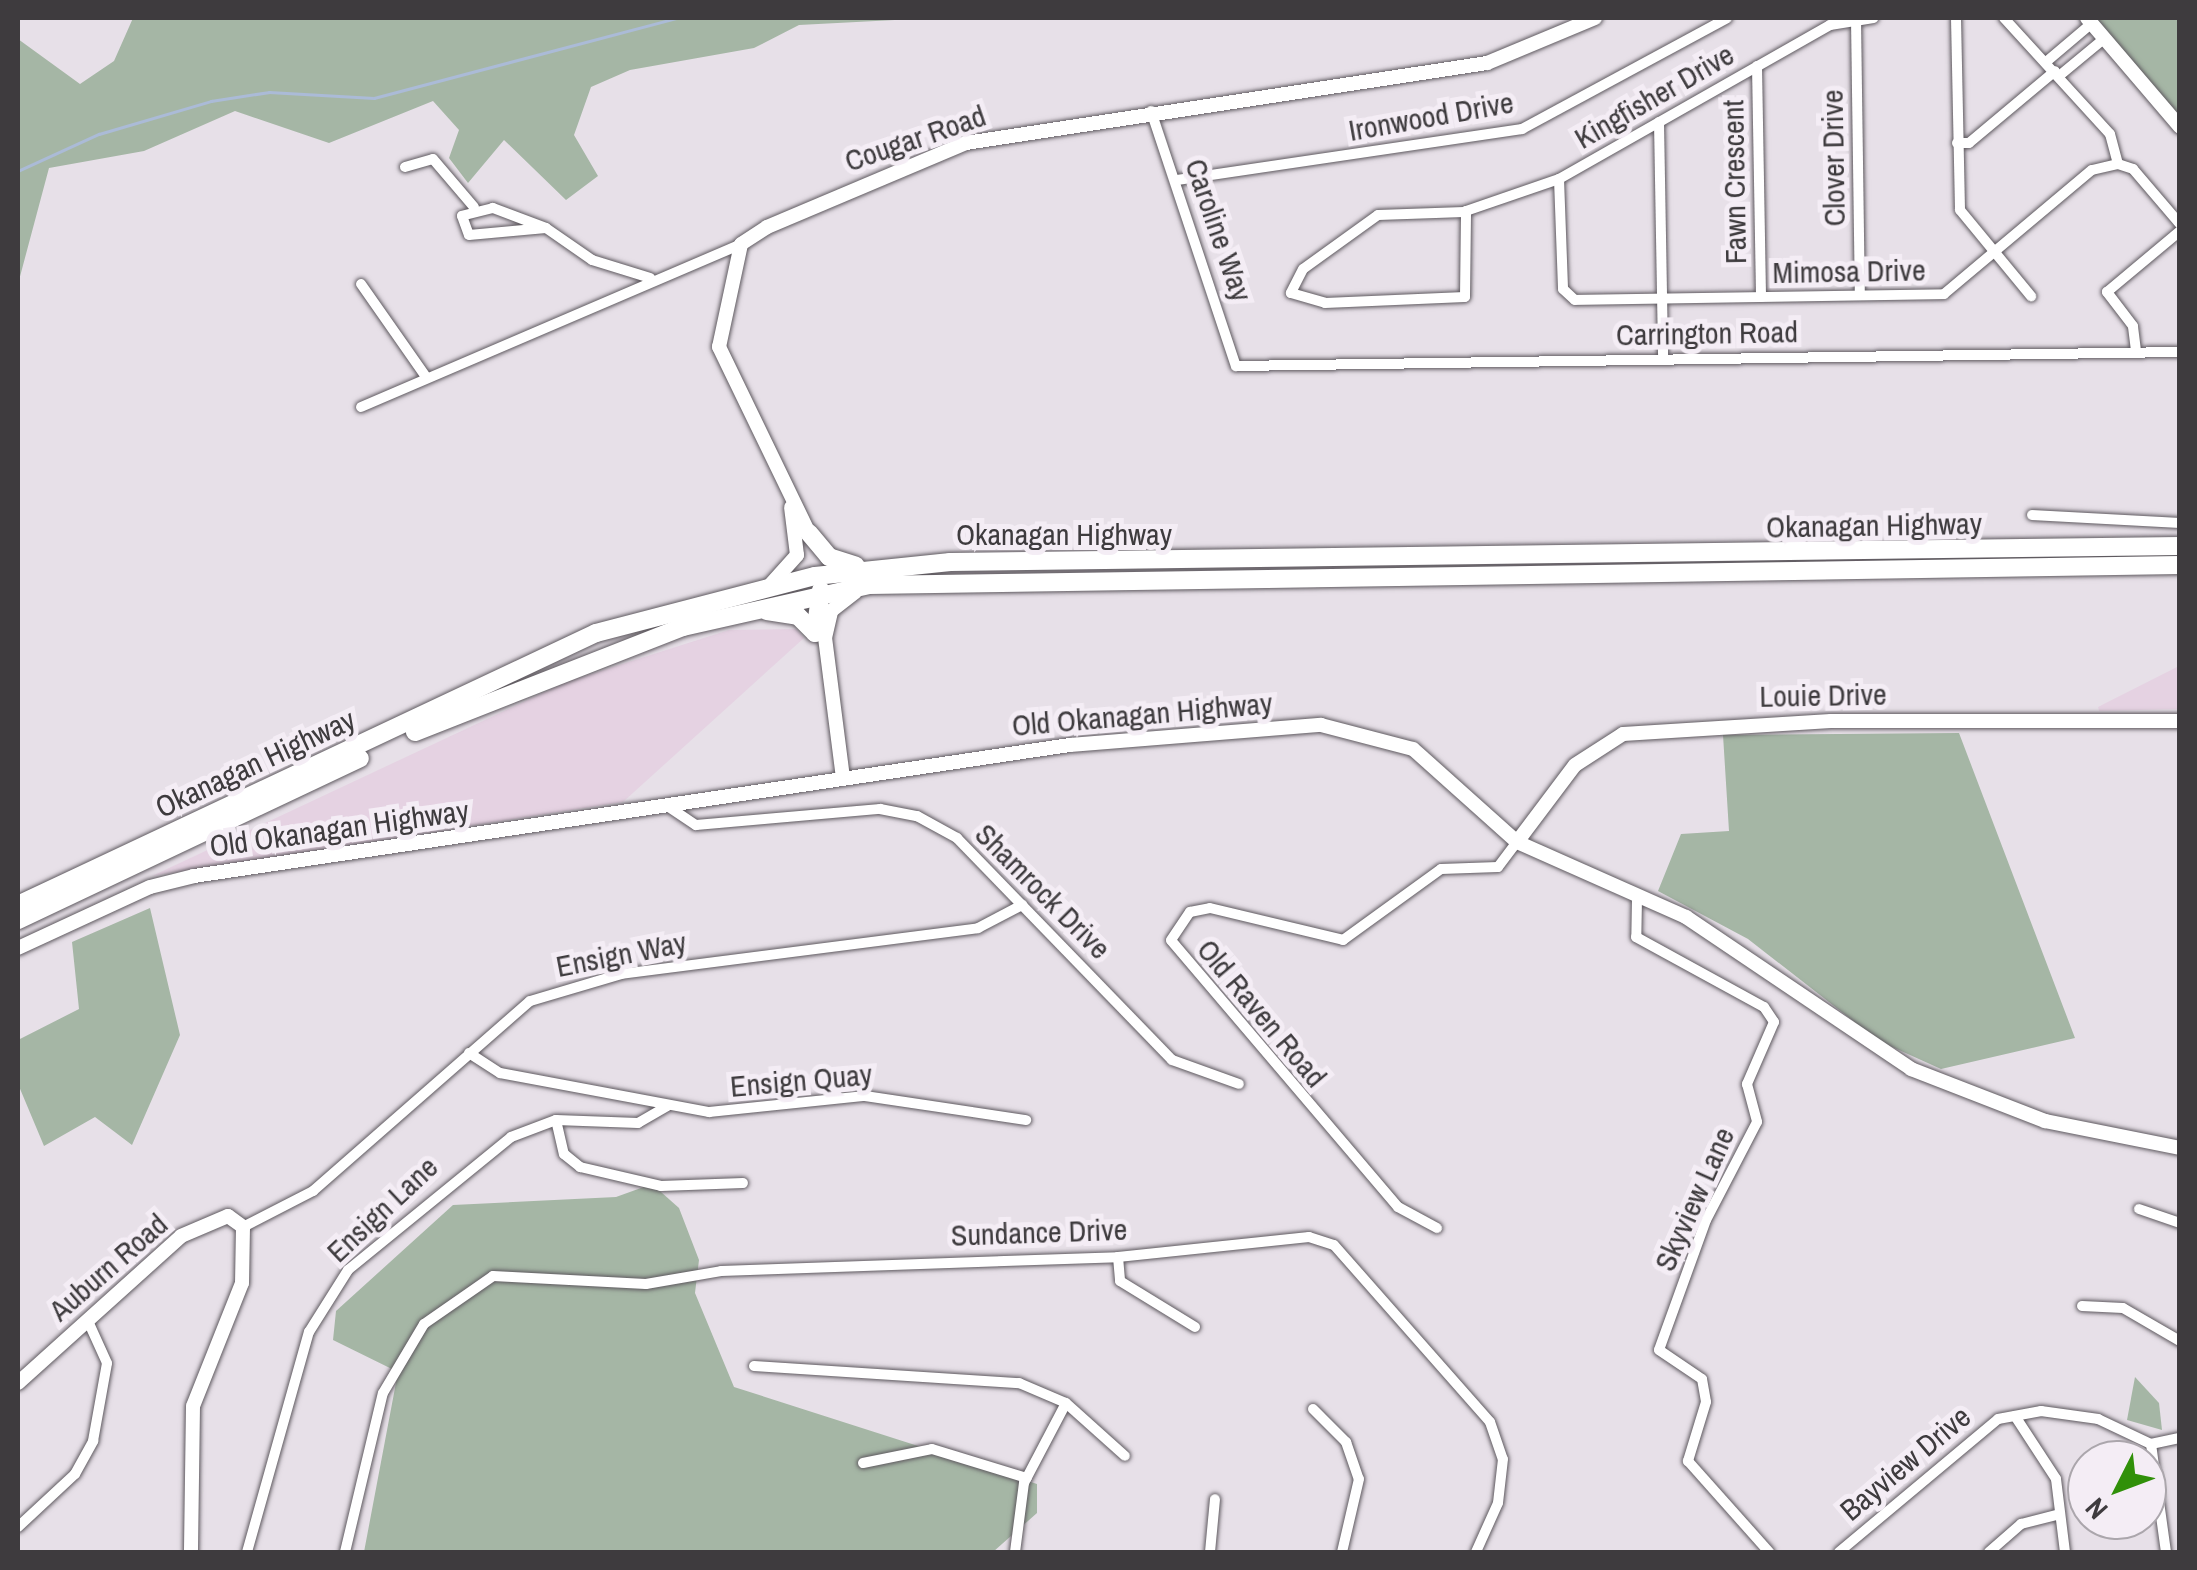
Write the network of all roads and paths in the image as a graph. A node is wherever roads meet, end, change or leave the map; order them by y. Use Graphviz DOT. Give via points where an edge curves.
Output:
graph roads {
  1 [pos="1595,18"];
  2 [pos="1728,18"];
  3 [pos="1873,18"];
  4 [pos="1956,18"];
  5 [pos="2004,18"];
  6 [pos="1856,20"];
  7 [pos="2089,20"];
  8 [pos="1578,21"];
  9 [pos="2104,38"];
  10 [pos="1758,66"];
  11 [pos="2053,70"];
  12 [pos="1151,111"];
  13 [pos="1659,122"];
  14 [pos="2180,127"];
  15 [pos="1956,142"];
  16 [pos="2118,164"];
  17 [pos="406,168"];
  18 [pos="1560,179"];
  19 [pos="1177,180"];
  20 [pos="474,207"];
  21 [pos="1464,212"];
  22 [pos="2180,227"];
  23 [pos="546,228"];
  24 [pos="741,244"];
  25 [pos="1995,252"];
  26 [pos="650,278"];
  27 [pos="361,284"];
  28 [pos="1860,296"];
  29 [pos="2031,296"];
  30 [pos="1760,297"];
  31 [pos="1662,299"];
  32 [pos="2136,351"];
  33 [pos="2180,352"];
  34 [pos="1663,359"];
  35 [pos="1236,366"];
  36 [pos="426,378"];
  37 [pos="361,406"];
  38 [pos="776,470"];
  39 [pos="2032,516"];
  40 [pos="2180,523"];
  41 [pos="809,533"];
  42 [pos="2180,546"];
  43 [pos="2180,555"];
  44 [pos="2180,565"];
  45 [pos="896,566"];
  46 [pos="2132,567"];
  47 [pos="769,585"];
  48 [pos="869,585"];
  49 [pos="816,586"];
  50 [pos="746,611"];
  51 [pos="815,633"];
  52 [pos="832,698"];
  53 [pos="2180,721"];
  54 [pos="843,778"];
  55 [pos="666,805"];
  56 [pos="1517,842"];
  57 [pos="1638,898"];
  58 [pos="18,905"];
  59 [pos="1022,905"];
  60 [pos="18,920"];
  61 [pos="18,948"];
  62 [pos="469,1053"];
  63 [pos="1239,1084"];
  64 [pos="667,1106"];
  65 [pos="556,1120"];
  66 [pos="1026,1120"];
  67 [pos="2180,1148"];
  68 [pos="743,1184"];
  69 [pos="2138,1209"];
  70 [pos="2180,1224"];
  71 [pos="242,1226"];
  72 [pos="1437,1228"];
  73 [pos="1118,1256"];
  74 [pos="2082,1306"];
  75 [pos="87,1319"];
  76 [pos="1195,1326"];
  77 [pos="2180,1341"];
  78 [pos="754,1366"];
  79 [pos="18,1382"];
  80 [pos="1066,1403"];
  81 [pos="1312,1408"];
  82 [pos="2015,1416"];
  83 [pos="2142,1440"];
  84 [pos="1126,1456"];
  85 [pos="862,1463"];
  86 [pos="1027,1478"];
  87 [pos="1215,1499"];
  88 [pos="2060,1514"];
  89 [pos="18,1527"];
  90 [pos="2180,1540"];
  91 [pos="2166,1547"];
  92 [pos="191,1552"];
  93 [pos="247,1552"];
  94 [pos="345,1552"];
  95 [pos="1015,1552"];
  96 [pos="1210,1552"];
  97 [pos="1342,1552"];
  98 [pos="1476,1552"];
  99 [pos="1769,1552"];
  100 [pos="1839,1552"];
  101 [pos="1989,1552"];
  102 [pos="2064,1552"];
  1 -- 8 [label="street, Cougar Road"];
  2 -- 19 [label="street, Ironwood Drive" via="1522,128"];
  3 -- 6 [label="street, Kingfisher Drive"];
  4 -- 15 [label="street"];
  5 -- 11 [label="street"];
  6 -- 10 [label="street, Kingfisher Drive"];
  6 -- 28 [label="street, Clover Drive"];
  7 -- 9 [label="street"];
  7 -- 11 [label="street"];
  8 -- 12 [label="street, Cougar Road" via="1487,62"];
  9 -- 11 [label="street"];
  9 -- 14 [label="street"];
  10 -- 13 [label="street, Kingfisher Drive"];
  10 -- 30 [label="street, Fawn Crescent"];
  11 -- 15 [label="street" via="1969,142"];
  11 -- 16 [label="street" via="2110,134"];
  12 -- 19 [label="street, Caroline Way"];
  12 -- 24 [label="street, Cougar Road" via="966,143 850,187"];
  13 -- 18 [label="street, Kingfisher Drive"];
  13 -- 31 [label="street"];
  15 -- 25 [label="street" via="1960,210"];
  16 -- 22 [label="street" via="2134,169"];
  16 -- 25 [label="street, Mimosa Drive" via="2092,170"];
  17 -- 20 [label="street" via="432,159"];
  18 -- 21 [label="street, Kingfisher Drive" via="1466,211 1466,296 1325,303 1292,293 1303,269 1378,216"];
  18 -- 31 [label="street, Mimosa Drive" via="1568,296"];
  19 -- 35 [label="street, Caroline Way"];
  20 -- 23 [label="street"];
  20 -- 23 [label="street" via="462,216 469,235"];
  22 -- 32 [label="street" via="2107,292 2133,326"];
  23 -- 26 [label="street" via="592,260"];
  24 -- 26 [label="street, Cougar Road"];
  24 -- 38 [label="street" via="719,347"];
  25 -- 28 [label="street, Mimosa Drive" via="1944,294"];
  25 -- 29 [label="street"];
  26 -- 36 [label="street, Cougar Road"];
  27 -- 36 [label="street"];
  28 -- 30 [label="street, Mimosa Drive"];
  30 -- 31 [label="street, Mimosa Drive"];
  31 -- 34 [label="street"];
  32 -- 33 [label="street, Carrington Road"];
  32 -- 34 [label="street, Carrington Road"];
  34 -- 35 [label="street, Carrington Road"];
  36 -- 37 [label="street, Cougar Road"];
  38 -- 41 [label="street"];
  38 -- 47 [label="street" via="798,542 794,563"];
  39 -- 40 [label="street"];
  41 -- 45 [label="highway" via="838,562"];
  41 -- 49 [label="highway"];
  42 -- 45 [label="highway, Okanagan Highway"];
  43 -- 46 [label="highway"];
  44 -- 46 [label="highway, Okanagan Highway"];
  45 -- 49 [label="highway"];
  46 -- 48 [label="highway, Okanagan Highway"];
  47 -- 49 [label="highway, Okanagan Highway"];
  47 -- 58 [label="highway, Okanagan Highway" via="596,634"];
  48 -- 49 [label="highway, Okanagan Highway"];
  48 -- 52 [label="street" via="827,622"];
  49 -- 50 [label="highway, Okanagan Highway"];
  49 -- 51 [label="highway"];
  50 -- 51 [label="highway" via="798,616"];
  50 -- 60 [label="highway, Okanagan Highway" via="512,687"];
  51 -- 52 [label="street"];
  52 -- 54 [label="street"];
  53 -- 56 [label="street, Louie Drive" via="1832,721 1623,734 1575,764"];
  54 -- 55 [label="street, Old Okanagan Highway"];
  54 -- 56 [label="street, Old Okanagan Highway" via="1070,745 1321,726 1413,749"];
  55 -- 59 [label="street, Shamrock Drive" via="696,825 880,809 917,816 957,838"];
  55 -- 61 [label="street, Old Okanagan Highway" via="180,880"];
  56 -- 57 [label="street, Old Okanagan Highway"];
  56 -- 72 [label="street, Old Raven Road" via="1498,867 1441,869 1343,940 1210,908 1190,912 1171,940 1398,1208"];
  57 -- 67 [label="street, Old Okanagan Highway" via="1743,951 1846,1032 1911,1069 2045,1121"];
  57 -- 99 [label="street, Skyview Lane" via="1636,937 1764,1007 1774,1022 1747,1084 1756,1122 1706,1220 1660,1340 1672,1364 1702,1379 1706,1402 1688,1461"];
  59 -- 62 [label="street, Ensign Way" via="978,928 568,986 530,1001"];
  59 -- 63 [label="street, Shamrock Drive" via="1172,1060"];
  62 -- 64 [label="street, Ensign Quay" via="500,1073"];
  62 -- 71 [label="street, Ensign Way" via="313,1191"];
  64 -- 65 [label="street, Ensign Lane" via="638,1123"];
  64 -- 66 [label="street, Ensign Quay" via="754,1113 864,1096"];
  65 -- 68 [label="street" via="564,1154 580,1167 661,1186"];
  65 -- 93 [label="street, Ensign Lane" via="466,1167 322,1303"];
  69 -- 70 [label="street"];
  71 -- 75 [label="street, Auburn Road" via="228,1216 181,1236"];
  71 -- 92 [label="street" via="242,1283 193,1406"];
  73 -- 76 [label="street" via="1120,1281"];
  73 -- 94 [label="street, Sundance Drive" via="740,1270 646,1284 505,1274 448,1302 404,1354 383,1393"];
  73 -- 98 [label="street, Sundance Drive" via="1308,1237 1334,1244 1490,1422 1503,1459 1498,1503"];
  74 -- 77 [label="street" via="2123,1308"];
  75 -- 79 [label="street, Auburn Road"];
  75 -- 89 [label="street" via="107,1363 93,1440 74,1474"];
  78 -- 80 [label="street" via="1019,1383"];
  80 -- 84 [label="street"];
  80 -- 86 [label="street"];
  81 -- 97 [label="street" via="1346,1442 1359,1479"];
  82 -- 83 [label="street, Bayview Drive" via="2098,1419"];
  82 -- 88 [label="street" via="2048,1458"];
  82 -- 100 [label="street, Bayview Drive" via="1974,1430"];
  85 -- 86 [label="street" via="932,1449"];
  86 -- 95 [label="street"];
  87 -- 96 [label="street"];
  88 -- 101 [label="street" via="2021,1524"];
  88 -- 102 [label="street"];
  90 -- 91 [label="street"];
}
